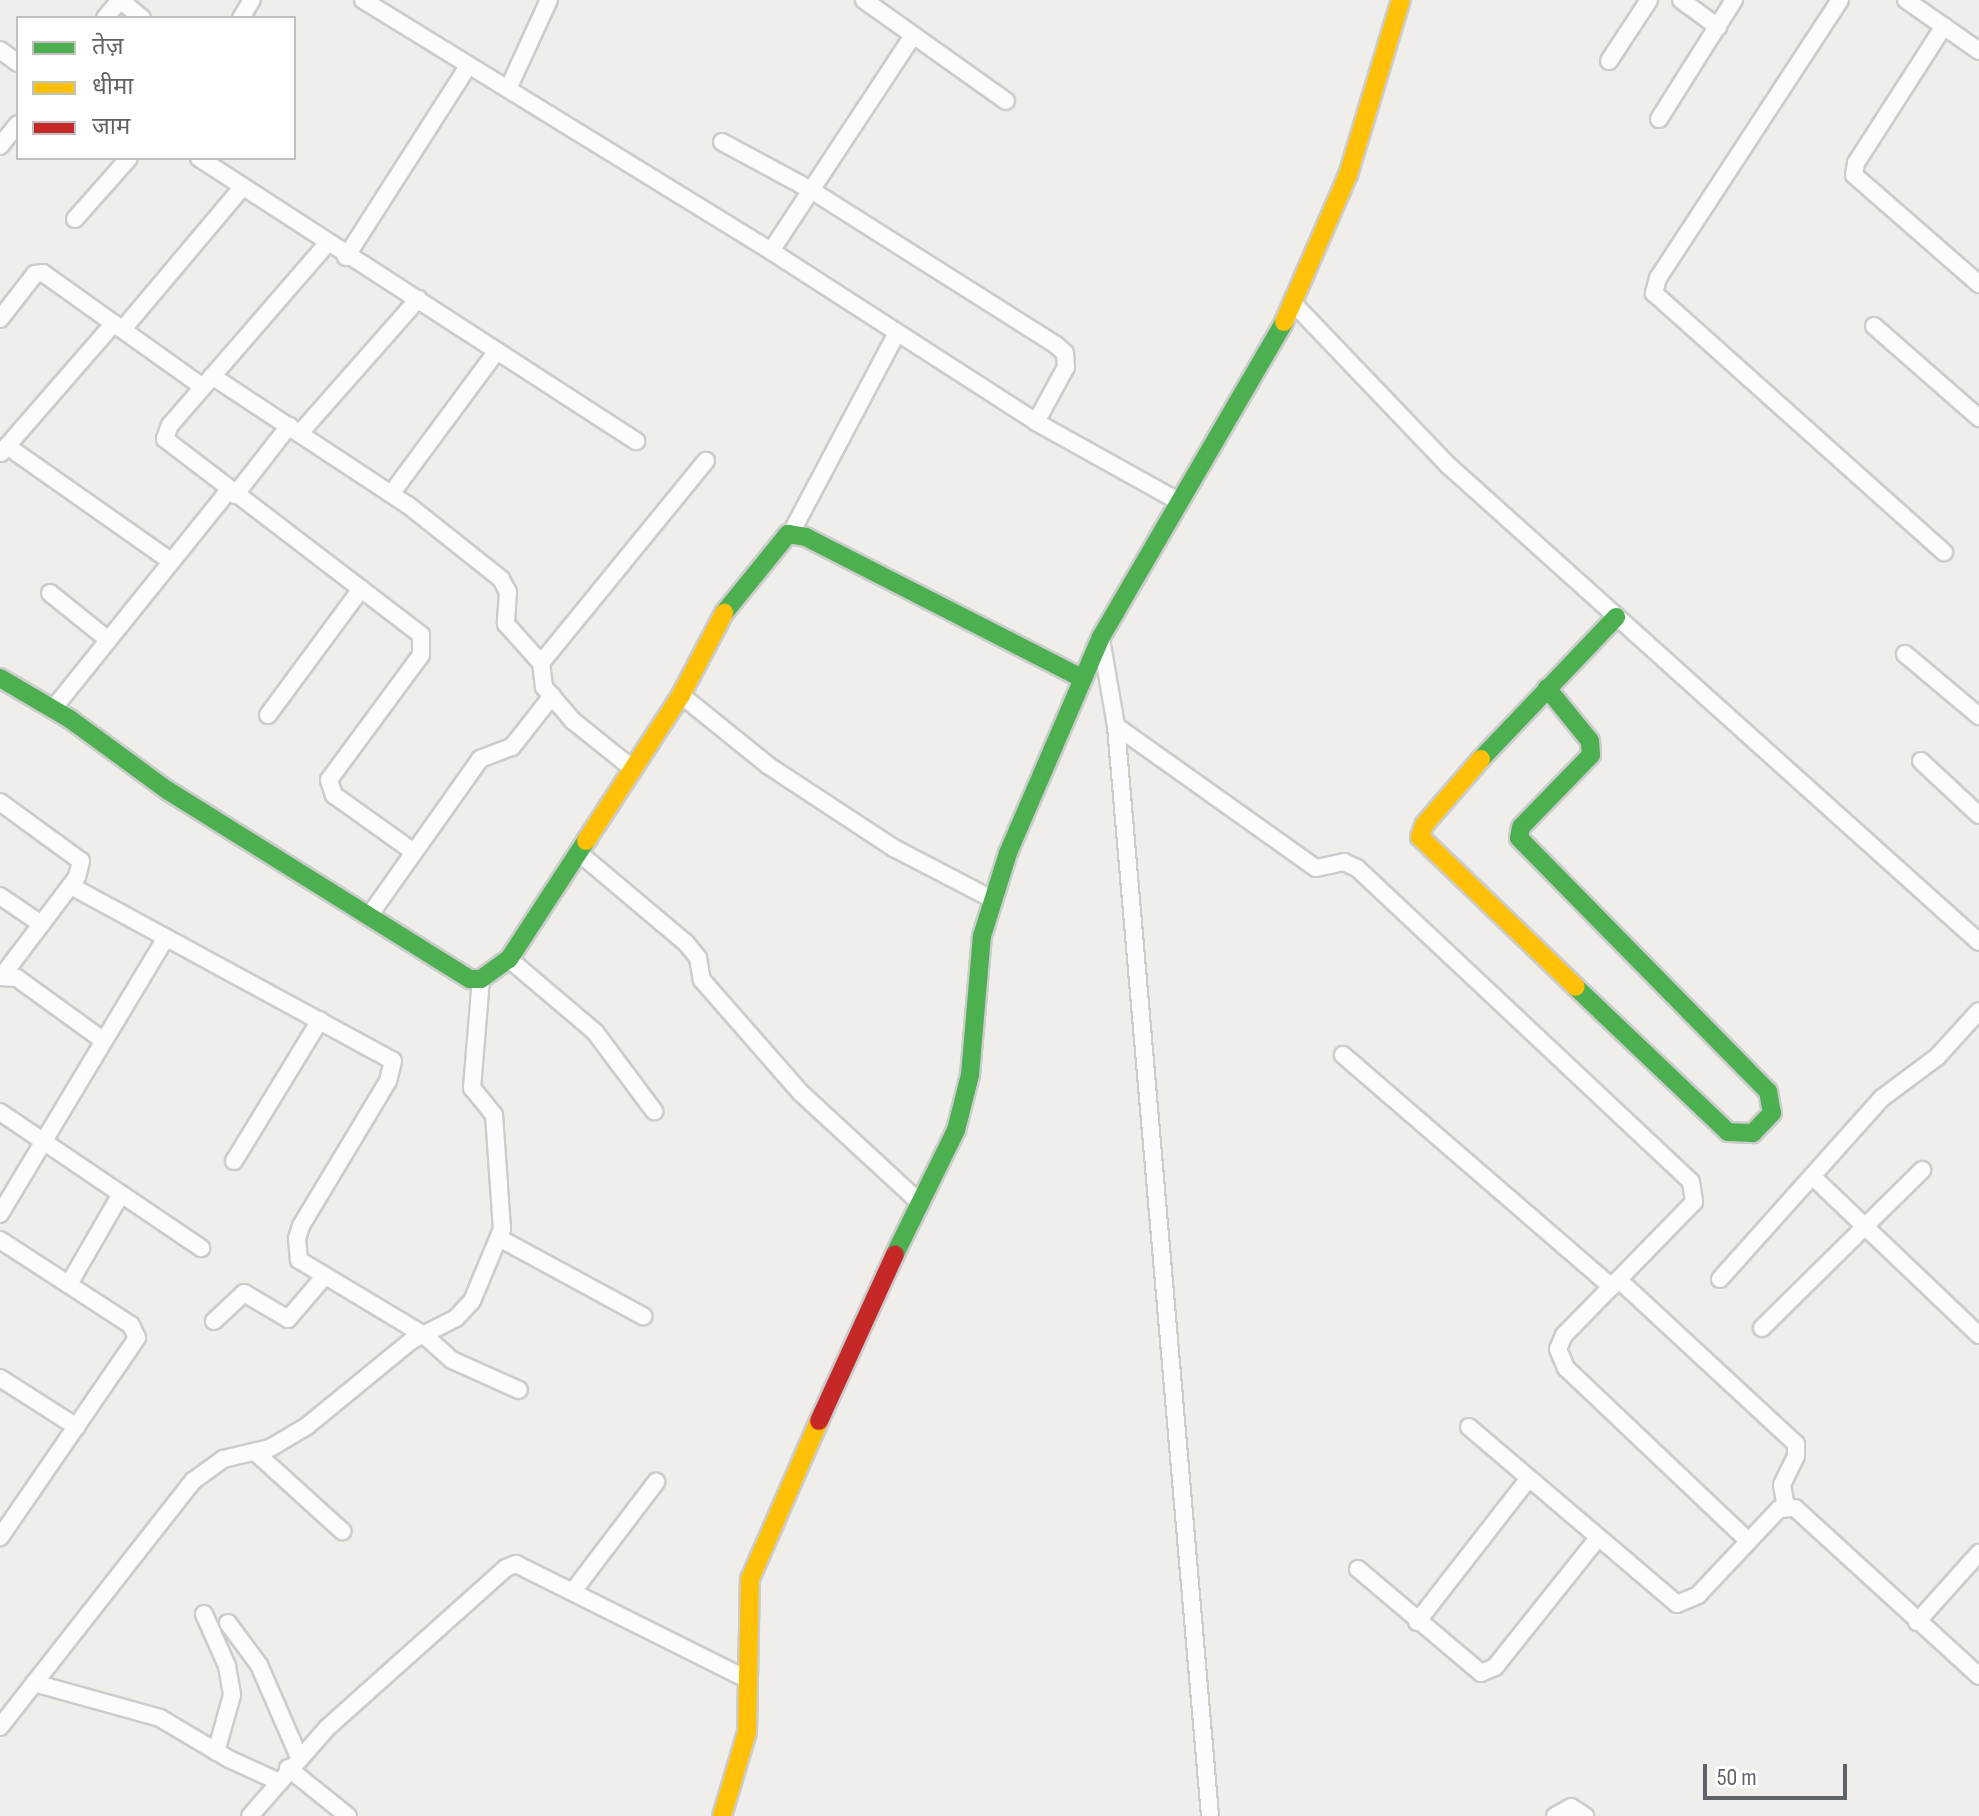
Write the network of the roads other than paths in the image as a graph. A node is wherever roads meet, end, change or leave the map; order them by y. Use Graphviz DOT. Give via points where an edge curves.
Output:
graph roads {
  1 [pos="120,0"];
  2 [pos="363,0"];
  3 [pos="549,0"];
  4 [pos="864,0"];
  5 [pos="1649,0"];
  6 [pos="1681,0"];
  7 [pos="1734,0"];
  8 [pos="1840,0"];
  9 [pos="1906,0"];
  10 [pos="1397,2"];
  11 [pos="107,16"];
  12 [pos="140,16"];
  13 [pos="1944,26"];
  14 [pos="1718,27"];
  15 [pos="913,36"];
  16 [pos="1979,51"];
  17 [pos="1609,61"];
  18 [pos="468,66"];
  19 [pos="508,89"];
  20 [pos="1006,101"];
  21 [pos="1659,119"];
  22 [pos="16,126"];
  23 [pos="722,142"];
  24 [pos="0,146"];
  25 [pos="127,160"];
  26 [pos="202,160"];
  27 [pos="241,189"];
  28 [pos="811,190"];
  29 [pos="75,219"];
  30 [pos="326,245"];
  31 [pos="771,251"];
  32 [pos="346,257"];
  33 [pos="1979,284"];
  34 [pos="418,299"];
  35 [pos="1294,304"];
  36 [pos="0,319"];
  37 [pos="119,326"];
  38 [pos="1874,326"];
  39 [pos="896,335"];
  40 [pos="497,351"];
  41 [pos="208,381"];
  42 [pos="1979,418"];
  43 [pos="1036,422"];
  44 [pos="294,430"];
  45 [pos="636,441"];
  46 [pos="3,450"];
  47 [pos="706,461"];
  48 [pos="232,493"];
  49 [pos="391,494"];
  50 [pos="1178,501"];
  51 [pos="791,533"];
  52 [pos="1944,552"];
  53 [pos="169,560"];
  54 [pos="361,589"];
  55 [pos="50,593"];
  56 [pos="1616,617"];
  57 [pos="1101,637"];
  58 [pos="107,639"];
  59 [pos="1905,654"];
  60 [pos="541,663"];
  61 [pos="0,678"];
  62 [pos="1081,678"];
  63 [pos="1547,688"];
  64 [pos="681,695"];
  65 [pos="552,696"];
  66 [pos="53,709"];
  67 [pos="268,715"];
  68 [pos="1979,716"];
  69 [pos="1116,726"];
  70 [pos="1921,761"];
  71 [pos="633,769"];
  72 [pos="0,802"];
  73 [pos="1979,815"];
  74 [pos="414,852"];
  75 [pos="579,853"];
  76 [pos="71,886"];
  77 [pos="0,896"];
  78 [pos="992,899"];
  79 [pos="369,916"];
  80 [pos="41,924"];
  81 [pos="166,938"];
  82 [pos="1979,942"];
  83 [pos="509,959"];
  84 [pos="1,977"];
  85 [pos="481,979"];
  86 [pos="1979,1011"];
  87 [pos="320,1020"];
  88 [pos="104,1041"];
  89 [pos="1343,1055"];
  90 [pos="654,1111"];
  91 [pos="0,1112"];
  92 [pos="43,1142"];
  93 [pos="234,1161"];
  94 [pos="1922,1170"];
  95 [pos="1813,1177"];
  96 [pos="121,1194"];
  97 [pos="920,1203"];
  98 [pos="0,1214"];
  99 [pos="1863,1225"];
  100 [pos="501,1239"];
  101 [pos="0,1240"];
  102 [pos="201,1248"];
  103 [pos="323,1278"];
  104 [pos="1720,1279"];
  105 [pos="1615,1283"];
  106 [pos="69,1284"];
  107 [pos="643,1316"];
  108 [pos="214,1321"];
  109 [pos="1762,1328"];
  110 [pos="1977,1328"];
  111 [pos="424,1335"];
  112 [pos="0,1378"];
  113 [pos="519,1390"];
  114 [pos="77,1427"];
  115 [pos="1469,1427"];
  116 [pos="255,1452"];
  117 [pos="1529,1478"];
  118 [pos="656,1482"];
  119 [pos="1786,1507"];
  120 [pos="342,1531"];
  121 [pos="0,1537"];
  122 [pos="1598,1538"];
  123 [pos="1748,1541"];
  124 [pos="1979,1553"];
  125 [pos="1358,1569"];
  126 [pos="574,1590"];
  127 [pos="204,1614"];
  128 [pos="1417,1622"];
  129 [pos="1917,1622"];
  130 [pos="228,1623"];
  131 [pos="1979,1676"];
  132 [pos="745,1678"];
  133 [pos="34,1683"];
  134 [pos="0,1727"];
  135 [pos="228,1759"];
  136 [pos="288,1769"];
  137 [pos="250,1816"];
  138 [pos="348,1816"];
  139 [pos="722,1816"];
  140 [pos="1210,1816"];
  141 [pos="1555,1816"];
  142 [pos="1585,1816"];
  1 -- 11 [label="street"];
  1 -- 12 [label="street"];
  2 -- 18 [label="street"];
  3 -- 19 [label="street"];
  4 -- 15 [label="street"];
  5 -- 17 [label="street"];
  6 -- 14 [label="street"];
  7 -- 14 [label="street"];
  8 -- 52 [label="street" via="1658,278 1654,293"];
  9 -- 13 [label="street"];
  10 -- 35 [label="street" via="1348,175"];
  13 -- 16 [label="street"];
  13 -- 33 [label="street" via="1856,163 1854,175"];
  14 -- 21 [label="street"];
  15 -- 20 [label="street"];
  15 -- 28 [label="street"];
  18 -- 19 [label="street"];
  18 -- 32 [label="street"];
  19 -- 31 [label="street"];
  22 -- 24 [label="street"];
  23 -- 28 [label="street"];
  25 -- 29 [label="street"];
  26 -- 27 [label="street"];
  27 -- 30 [label="street"];
  27 -- 37 [label="street"];
  28 -- 31 [label="street"];
  28 -- 43 [label="street" via="1065,353 1066,367"];
  30 -- 32 [label="street"];
  30 -- 41 [label="street"];
  31 -- 39 [label="street"];
  32 -- 34 [label="street"];
  34 -- 40 [label="street"];
  34 -- 44 [label="street"];
  35 -- 50 [label="street"];
  35 -- 56 [label="street" via="1449,466"];
  36 -- 37 [label="street" via="35,274 43,273"];
  37 -- 41 [label="street"];
  37 -- 46 [label="street"];
  38 -- 42 [label="street"];
  39 -- 43 [label="street"];
  39 -- 51 [label="street"];
  40 -- 45 [label="street"];
  40 -- 49 [label="street"];
  41 -- 44 [label="street"];
  41 -- 48 [label="street" via="170,425 165,439"];
  43 -- 50 [label="street"];
  44 -- 48 [label="street"];
  44 -- 49 [label="street"];
  46 -- 53 [label="street"];
  47 -- 60 [label="street"];
  48 -- 53 [label="street"];
  48 -- 54 [label="street"];
  49 -- 60 [label="street" via="506,584 506,624"];
  50 -- 57 [label="street"];
  51 -- 62 [label="street"];
  51 -- 64 [label="street" via="733,595"];
  53 -- 58 [label="street"];
  54 -- 67 [label="street"];
  54 -- 74 [label="street" via="415,630 423,649 332,769 330,788"];
  55 -- 58 [label="street"];
  56 -- 63 [label="street"];
  56 -- 82 [label="street"];
  57 -- 62 [label="street"];
  57 -- 69 [label="street"];
  58 -- 66 [label="street"];
  59 -- 68 [label="street"];
  60 -- 65 [label="street" via="541,680"];
  61 -- 66 [label="street"];
  62 -- 78 [label="street"];
  63 -- 63 [label="street" via="1433,814 1420,837 1707,1114 1728,1132 1753,1133 1772,1113 1768,1091 1519,838 1521,827 1591,755 1590,741"];
  64 -- 71 [label="street"];
  64 -- 78 [label="street" via="769,766 894,848"];
  65 -- 71 [label="street" via="584,732"];
  65 -- 74 [label="street" via="512,747 480,759"];
  66 -- 79 [label="street" via="167,790"];
  69 -- 105 [label="street" via="1316,868 1344,862 1357,868 1691,1182 1694,1202"];
  69 -- 140 [label="street"];
  70 -- 73 [label="street"];
  71 -- 75 [label="street"];
  72 -- 76 [label="street" via="76,854 81,870"];
  74 -- 79 [label="street"];
  75 -- 83 [label="street"];
  75 -- 97 [label="street" via="686,943 698,958 702,980 801,1093"];
  76 -- 80 [label="street"];
  76 -- 81 [label="street"];
  77 -- 80 [label="street"];
  78 -- 97 [label="street" via="982,936 965,1101"];
  79 -- 85 [label="street" via="470,979"];
  80 -- 84 [label="street"];
  81 -- 87 [label="street"];
  81 -- 88 [label="street"];
  83 -- 85 [label="street"];
  83 -- 90 [label="street" via="595,1032"];
  84 -- 88 [label="street" via="17,978"];
  85 -- 100 [label="street" via="472,1088 494,1115"];
  86 -- 95 [label="street" via="1937,1057 1891,1089"];
  87 -- 93 [label="street"];
  87 -- 103 [label="street" via="386,1055 393,1069 297,1238 299,1260"];
  88 -- 92 [label="street"];
  89 -- 105 [label="street"];
  91 -- 92 [label="street"];
  92 -- 96 [label="street"];
  92 -- 98 [label="street"];
  94 -- 99 [label="street"];
  95 -- 99 [label="street"];
  95 -- 104 [label="street"];
  96 -- 102 [label="street"];
  96 -- 106 [label="street"];
  97 -- 132 [label="street" via="758,1554 747,1605"];
  99 -- 109 [label="street"];
  99 -- 110 [label="street"];
  100 -- 107 [label="street"];
  100 -- 111 [label="street" via="464,1312"];
  101 -- 106 [label="street"];
  103 -- 108 [label="street" via="288,1319 244,1293"];
  103 -- 111 [label="street"];
  105 -- 119 [label="street" via="1796,1444 1782,1485"];
  105 -- 123 [label="street" via="1558,1342 1560,1358"];
  106 -- 114 [label="street" via="131,1325 137,1338"];
  111 -- 113 [label="street" via="452,1360"];
  111 -- 116 [label="street" via="307,1426"];
  112 -- 114 [label="street"];
  114 -- 121 [label="street"];
  115 -- 117 [label="street"];
  116 -- 120 [label="street"];
  116 -- 133 [label="street" via="223,1459 179,1495"];
  117 -- 122 [label="street"];
  117 -- 128 [label="street"];
  118 -- 126 [label="street"];
  119 -- 123 [label="street"];
  119 -- 129 [label="street" via="1806,1515"];
  122 -- 123 [label="street" via="1677,1604 1698,1595"];
  122 -- 128 [label="street" via="1486,1673 1474,1670"];
  124 -- 129 [label="street"];
  125 -- 128 [label="street"];
  126 -- 132 [label="street"];
  126 -- 136 [label="street" via="526,1566 506,1568"];
  127 -- 135 [label="street" via="227,1666 232,1695"];
  129 -- 131 [label="street"];
  130 -- 136 [label="street" via="259,1665"];
  132 -- 139 [label="street" via="745,1744"];
  133 -- 134 [label="street"];
  133 -- 135 [label="street" via="160,1718"];
  135 -- 136 [label="street"];
  136 -- 137 [label="street"];
  136 -- 138 [label="street"];
  141 -- 142 [label="street" via="1571,1807"];
}
